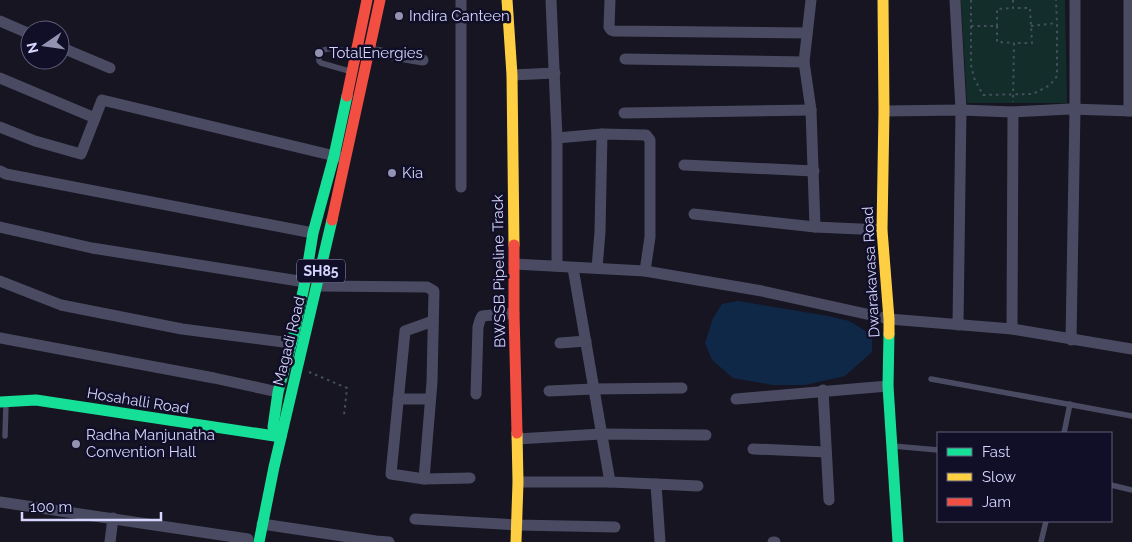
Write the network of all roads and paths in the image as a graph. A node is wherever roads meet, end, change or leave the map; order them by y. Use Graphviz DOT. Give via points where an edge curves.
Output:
graph roads {
  1 [pos="366,0"];
  2 [pos="380,0"];
  3 [pos="461,0"];
  4 [pos="508,0"];
  5 [pos="551,0"];
  6 [pos="610,0"];
  7 [pos="811,0"];
  8 [pos="883,0"];
  9 [pos="955,0"];
  10 [pos="971,0"];
  11 [pos="1013,0"];
  12 [pos="1056,0"];
  13 [pos="1075,0"];
  14 [pos="1129,0"];
  15 [pos="1013,8"];
  16 [pos="0,22"];
  17 [pos="1057,23"];
  18 [pos="971,26"];
  19 [pos="997,26"];
  20 [pos="1031,26"];
  21 [pos="20,30"];
  22 [pos="807,33"];
  23 [pos="1014,43"];
  24 [pos="356,50"];
  25 [pos="70,51"];
  26 [pos="369,51"];
  27 [pos="625,59"];
  28 [pos="423,60"];
  29 [pos="804,62"];
  30 [pos="110,68"];
  31 [pos="351,72"];
  32 [pos="555,73"];
  33 [pos="512,75"];
  34 [pos="0,78"];
  35 [pos="1014,95"];
  36 [pos="1075,109"];
  37 [pos="811,110"];
  38 [pos="884,110"];
  39 [pos="961,110"];
  40 [pos="1130,111"];
  41 [pos="1013,112"];
  42 [pos="624,113"];
  43 [pos="95,118"];
  44 [pos="0,128"];
  45 [pos="602,134"];
  46 [pos="558,138"];
  47 [pos="334,156"];
  48 [pos="346,159"];
  49 [pos="684,165"];
  50 [pos="814,170"];
  51 [pos="0,171"];
  52 [pos="461,186"];
  53 [pos="694,214"];
  54 [pos="0,227"];
  55 [pos="815,227"];
  56 [pos="882,230"];
  57 [pos="313,233"];
  58 [pos="514,264"];
  59 [pos="558,266"];
  60 [pos="573,268"];
  61 [pos="597,268"];
  62 [pos="645,271"];
  63 [pos="0,280"];
  64 [pos="305,282"];
  65 [pos="317,286"];
  66 [pos="514,313"];
  67 [pos="889,319"];
  68 [pos="433,321"];
  69 [pos="958,325"];
  70 [pos="1012,329"];
  71 [pos="0,338"];
  72 [pos="1071,340"];
  73 [pos="586,341"];
  74 [pos="292,343"];
  75 [pos="560,343"];
  76 [pos="1132,349"];
  77 [pos="298,367"];
  78 [pos="931,378"];
  79 [pos="888,386"];
  80 [pos="682,388"];
  81 [pos="593,389"];
  82 [pos="823,390"];
  83 [pos="549,391"];
  84 [pos="278,392"];
  85 [pos="476,394"];
  86 [pos="398,399"];
  87 [pos="430,399"];
  88 [pos="736,399"];
  89 [pos="3,402"];
  90 [pos="1070,404"];
  91 [pos="344,415"];
  92 [pos="1132,416"];
  93 [pos="1064,432"];
  94 [pos="601,434"];
  95 [pos="5,436"];
  96 [pos="276,436"];
  97 [pos="706,436"];
  98 [pos="517,439"];
  99 [pos="893,446"];
  100 [pos="753,449"];
  101 [pos="937,450"];
  102 [pos="826,452"];
  103 [pos="470,478"];
  104 [pos="424,479"];
  105 [pos="518,482"];
  106 [pos="610,482"];
  107 [pos="656,484"];
  108 [pos="1112,485"];
  109 [pos="698,486"];
  110 [pos="1132,490"];
  111 [pos="829,500"];
  112 [pos="0,502"];
  113 [pos="113,518"];
  114 [pos="414,519"];
  115 [pos="1046,522"];
  116 [pos="262,524"];
  117 [pos="517,525"];
  118 [pos="615,527"];
  119 [pos="251,541"];
  120 [pos="110,542"];
  121 [pos="376,542"];
  122 [pos="389,542"];
  123 [pos="516,542"];
  124 [pos="660,542"];
  125 [pos="898,542"];
  126 [pos="1042,542"];
  1 -- 24 [label="street, Magadi Road / SH85"];
  2 -- 26 [label="street, Magadi Road / SH85"];
  3 -- 52 [label="street"];
  4 -- 33 [label="street, BWSSB Pipeline Track"];
  5 -- 32 [label="street"];
  6 -- 22 [label="street" via="609,27 614,31"];
  7 -- 22 [label="street"];
  8 -- 38 [label="street, Dwarakavasa Road"];
  9 -- 39 [label="street"];
  10 -- 18 [label="path"];
  11 -- 15 [label="path"];
  12 -- 17 [label="path"];
  13 -- 36 [label="street"];
  14 -- 40 [label="street"];
  15 -- 19 [label="path" via="997,9"];
  15 -- 20 [label="path" via="1030,8"];
  16 -- 21 [label="street"];
  17 -- 20 [label="path"];
  17 -- 35 [label="path" via="1057,76 1050,85 1033,94"];
  18 -- 19 [label="path"];
  18 -- 35 [label="path" via="971,65 983,96"];
  19 -- 23 [label="path" via="997,42"];
  20 -- 23 [label="path" via="1032,43"];
  22 -- 29 [label="street"];
  23 -- 35 [label="path"];
  24 -- 26 [label="street"];
  24 -- 31 [label="street, Magadi Road / SH85"];
  24 -- 31 [label="lane" via="328,48 318,54 321,63"];
  25 -- 30 [label="street"];
  26 -- 28 [label="street"];
  26 -- 48 [label="street, Magadi Road / SH85"];
  27 -- 29 [label="street"];
  29 -- 37 [label="street"];
  31 -- 47 [label="street, Magadi Road / SH85"];
  32 -- 33 [label="street"];
  32 -- 46 [label="street"];
  33 -- 58 [label="street, BWSSB Pipeline Track"];
  34 -- 43 [label="street"];
  36 -- 40 [label="street"];
  36 -- 41 [label="street"];
  36 -- 72 [label="street"];
  37 -- 42 [label="street"];
  37 -- 50 [label="street"];
  38 -- 39 [label="street"];
  38 -- 56 [label="street, Dwarakavasa Road"];
  39 -- 41 [label="street"];
  39 -- 69 [label="street"];
  41 -- 70 [label="street"];
  43 -- 44 [label="street" via="82,154"];
  43 -- 47 [label="street" via="102,100"];
  45 -- 46 [label="street"];
  45 -- 61 [label="street"];
  45 -- 62 [label="street" via="646,135 650,140 650,238"];
  46 -- 59 [label="street"];
  47 -- 48 [label="street"];
  47 -- 57 [label="street, Magadi Road / SH85"];
  48 -- 65 [label="street, Magadi Road / SH85"];
  49 -- 50 [label="street"];
  50 -- 55 [label="street"];
  51 -- 57 [label="street"];
  53 -- 55 [label="street"];
  54 -- 64 [label="street" via="92,248"];
  55 -- 56 [label="street"];
  56 -- 67 [label="street, Dwarakavasa Road"];
  57 -- 64 [label="street, Magadi Road / SH85"];
  58 -- 59 [label="street"];
  58 -- 66 [label="street, BWSSB Pipeline Track"];
  59 -- 60 [label="street"];
  60 -- 61 [label="street"];
  60 -- 73 [label="street"];
  61 -- 62 [label="street"];
  62 -- 67 [label="street" via="762,290"];
  63 -- 74 [label="street" via="62,305 182,329"];
  64 -- 74 [label="street, Magadi Road / SH85"];
  65 -- 68 [label="street" via="427,287 434,291"];
  65 -- 77 [label="street, Magadi Road / SH85"];
  66 -- 85 [label="street" via="482,316 480,320"];
  66 -- 98 [label="street, BWSSB Pipeline Track"];
  67 -- 69 [label="street"];
  67 -- 79 [label="street, Dwarakavasa Road"];
  68 -- 86 [label="street" via="405,331"];
  68 -- 87 [label="street"];
  69 -- 70 [label="street"];
  70 -- 72 [label="street"];
  71 -- 84 [label="street"];
  72 -- 76 [label="street"];
  73 -- 75 [label="street"];
  73 -- 81 [label="street"];
  74 -- 84 [label="street, Magadi Road / SH85"];
  77 -- 91 [label="path" via="347,388"];
  77 -- 96 [label="street, Magadi Road / SH85"];
  78 -- 90 [label="lane"];
  79 -- 82 [label="street"];
  79 -- 99 [label="street, Dwarakavasa Road"];
  80 -- 81 [label="street"];
  81 -- 83 [label="street"];
  81 -- 94 [label="street"];
  82 -- 88 [label="street"];
  82 -- 102 [label="street"];
  84 -- 96 [label="street, Magadi Road / SH85"];
  86 -- 87 [label="street"];
  86 -- 104 [label="street" via="391,474"];
  87 -- 104 [label="street"];
  89 -- 95 [label="lane"];
  89 -- 96 [label="street, Hosahalli Road" via="36,400"];
  90 -- 92 [label="lane"];
  90 -- 93 [label="lane"];
  94 -- 97 [label="street"];
  94 -- 98 [label="street"];
  94 -- 106 [label="street"];
  96 -- 116 [label="street, Magadi Road / SH85"];
  96 -- 119 [label="street, Magadi Road / SH85"];
  98 -- 105 [label="street, BWSSB Pipeline Track"];
  99 -- 101 [label="lane"];
  99 -- 125 [label="street, Dwarakavasa Road"];
  100 -- 102 [label="street"];
  102 -- 111 [label="street"];
  103 -- 104 [label="street"];
  105 -- 106 [label="street"];
  105 -- 117 [label="street, BWSSB Pipeline Track"];
  106 -- 107 [label="street"];
  107 -- 109 [label="street"];
  107 -- 124 [label="street"];
  108 -- 110 [label="lane"];
  112 -- 113 [label="street"];
  113 -- 119 [label="street"];
  113 -- 120 [label="street"];
  114 -- 117 [label="street"];
  115 -- 126 [label="lane"];
  116 -- 119 [label="street, Magadi Road / SH85"];
  116 -- 121 [label="street"];
  117 -- 118 [label="street"];
  117 -- 123 [label="street, BWSSB Pipeline Track"];
  121 -- 122 [label="street"];
}
